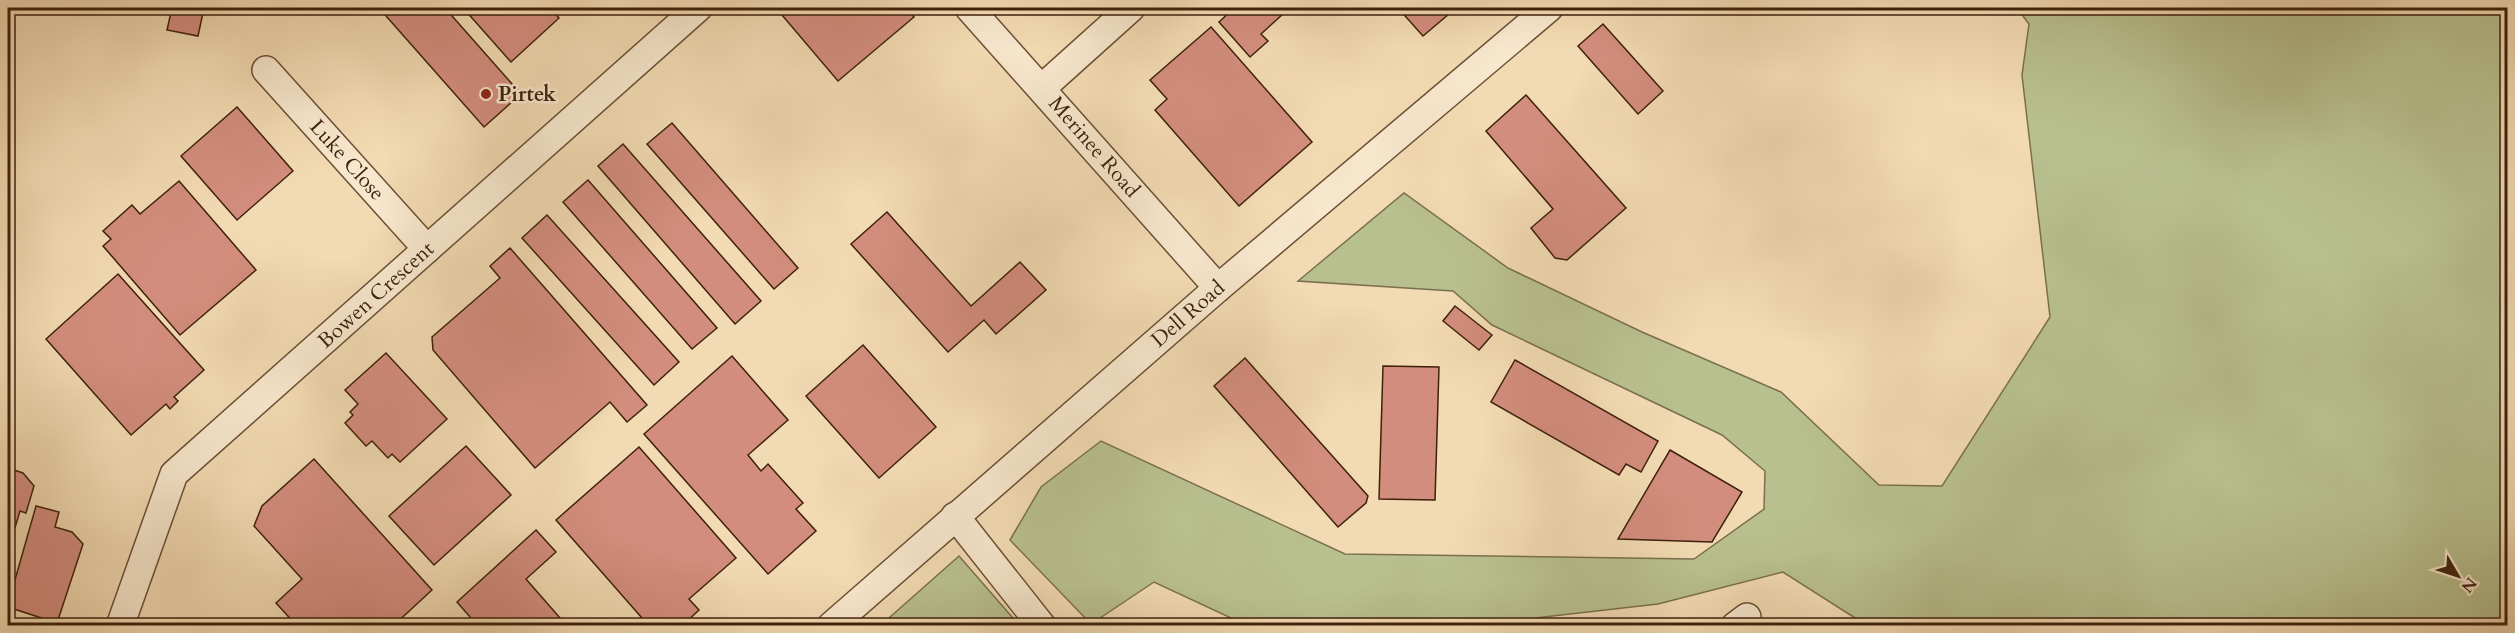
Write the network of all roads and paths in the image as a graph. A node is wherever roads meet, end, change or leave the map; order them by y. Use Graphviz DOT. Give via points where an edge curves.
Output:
graph roads {
  1 [pos="698,8"];
  2 [pos="969,8"];
  3 [pos="1131,8"];
  4 [pos="1549,8"];
  5 [pos="266,70"];
  6 [pos="1041,88"];
  7 [pos="427,249"];
  8 [pos="1218,288"];
  9 [pos="955,516"];
  10 [pos="120,626"];
  11 [pos="831,626"];
  12 [pos="1042,626"];
  1 -- 7 [label="street, Bowen Crescent"];
  2 -- 6 [label="street, Merinee Road"];
  3 -- 6 [label="street"];
  4 -- 8 [label="street, Dell Road"];
  5 -- 7 [label="street, Luke Close"];
  6 -- 8 [label="street, Merinee Road"];
  7 -- 10 [label="street, Bowen Crescent" via="174,474"];
  8 -- 9 [label="street, Dell Road"];
  9 -- 11 [label="street, Dell Road"];
  9 -- 12 [label="street"];
}
